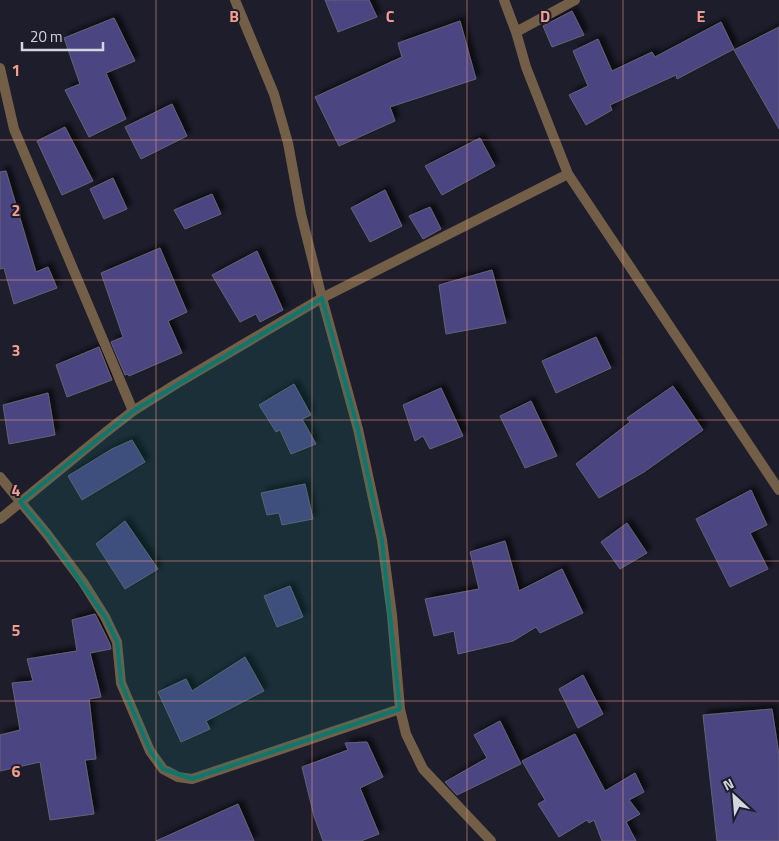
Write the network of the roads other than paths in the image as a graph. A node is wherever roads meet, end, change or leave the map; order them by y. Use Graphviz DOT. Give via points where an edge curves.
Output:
graph roads {
  1 [pos="234,0"];
  2 [pos="504,0"];
  3 [pos="575,0"];
  4 [pos="516,32"];
  5 [pos="0,68"];
  6 [pos="568,174"];
  7 [pos="322,298"];
  8 [pos="133,411"];
  9 [pos="0,477"];
  10 [pos="779,490"];
  11 [pos="20,502"];
  12 [pos="0,519"];
  13 [pos="400,709"];
  14 [pos="491,841"];
  1 -- 7 [label="street" via="274,94"];
  2 -- 4 [label="street"];
  3 -- 4 [label="street"];
  4 -- 6 [label="street" via="526,67"];
  5 -- 8 [label="street" via="14,129"];
  6 -- 7 [label="street"];
  6 -- 10 [label="street"];
  7 -- 8 [label="street"];
  7 -- 13 [label="street" via="358,429 382,540"];
  8 -- 11 [label="street"];
  9 -- 11 [label="street"];
  11 -- 12 [label="street"];
  11 -- 13 [label="street" via="48,534 105,617 117,642 121,682 150,751 163,770 192,779"];
  13 -- 14 [label="street" via="406,734 423,769"];
}
